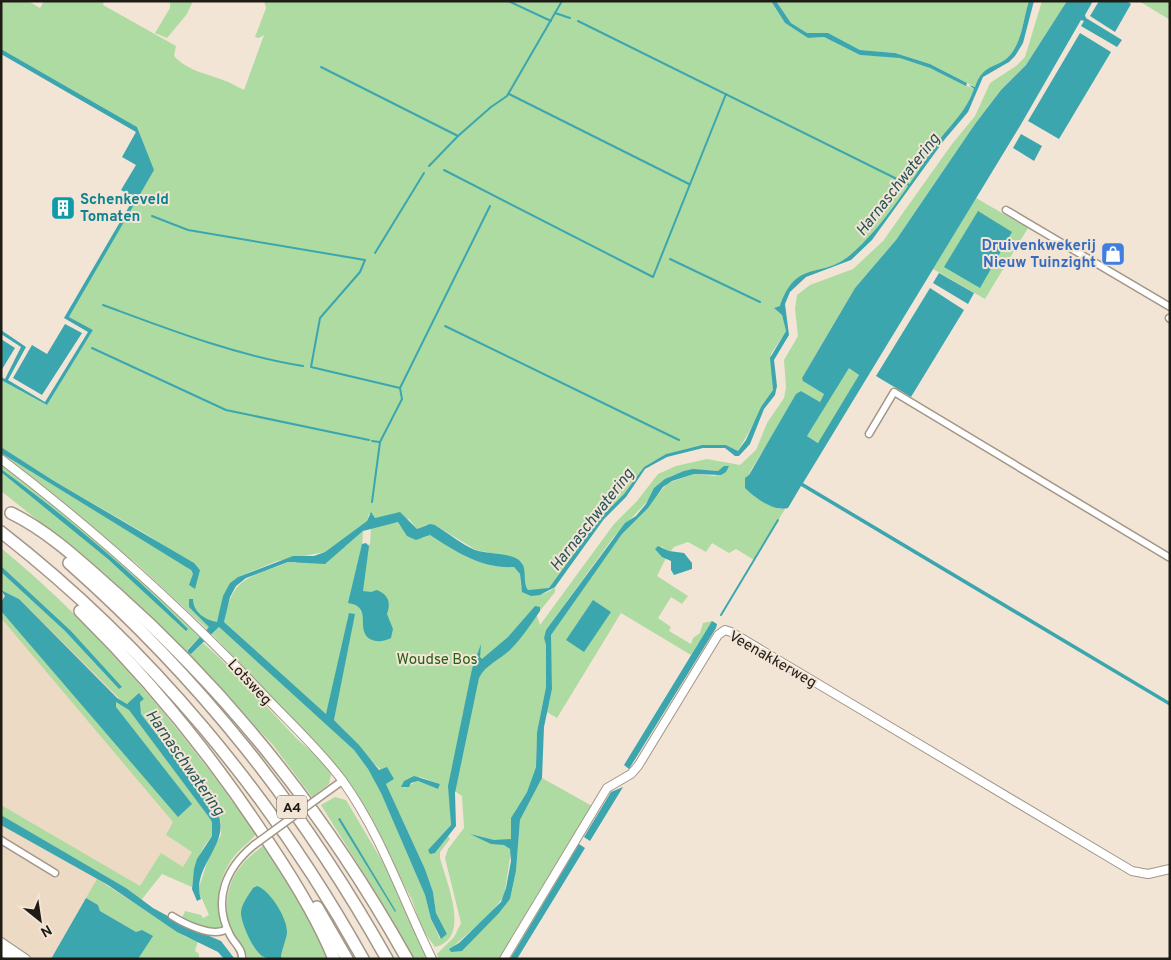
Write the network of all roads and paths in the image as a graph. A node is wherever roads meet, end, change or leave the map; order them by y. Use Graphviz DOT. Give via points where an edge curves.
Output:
graph roads {
  1 [pos="1006,210"];
  2 [pos="1168,306"];
  3 [pos="869,434"];
  4 [pos="1,459"];
  5 [pos="1,505"];
  6 [pos="11,512"];
  7 [pos="2,533"];
  8 [pos="1170,558"];
  9 [pos="156,683"];
  10 [pos="342,781"];
  11 [pos="1,840"];
  12 [pos="267,840"];
  13 [pos="1170,868"];
  14 [pos="55,873"];
  15 [pos="172,916"];
  16 [pos="227,929"];
  17 [pos="1,942"];
  18 [pos="1,951"];
  19 [pos="14,959"];
  20 [pos="26,959"];
  21 [pos="242,959"];
  22 [pos="334,959"];
  23 [pos="347,959"];
  24 [pos="363,959"];
  25 [pos="387,959"];
  26 [pos="407,959"];
  27 [pos="432,959"];
  28 [pos="504,959"];
  1 -- 2 [label="street"];
  3 -- 8 [label="street" via="894,392"];
  4 -- 10 [label="street, Lotsweg" via="83,522 144,575 212,641"];
  5 -- 6 [label="highway, A4"];
  6 -- 25 [label="highway, A4" via="110,599 175,665 266,772 363,915"];
  6 -- 26 [label="highway, A4" via="36,525 111,588 184,656 259,740 306,799 357,874"];
  7 -- 9 [label="highway, A4"];
  9 -- 12 [label="highway, A4"];
  9 -- 24 [label="highway, A4" via="209,735 277,821"];
  10 -- 16 [label="street, bridge" via="240,856 223,887 222,905"];
  10 -- 27 [label="street, Lotsweg" via="402,890"];
  11 -- 14 [label="street"];
  12 -- 22 [label="highway, A4" via="316,918"];
  12 -- 23 [label="highway, A4" via="284,857 337,938"];
  13 -- 28 [label="street, Veenakkerweg" via="1148,874 1132,871 725,630 718,635 638,766 607,788"];
  15 -- 16 [label="street" via="190,927 217,933"];
  16 -- 21 [label="street" via="241,951"];
  17 -- 20 [label="street"];
  18 -- 19 [label="street"];
}
